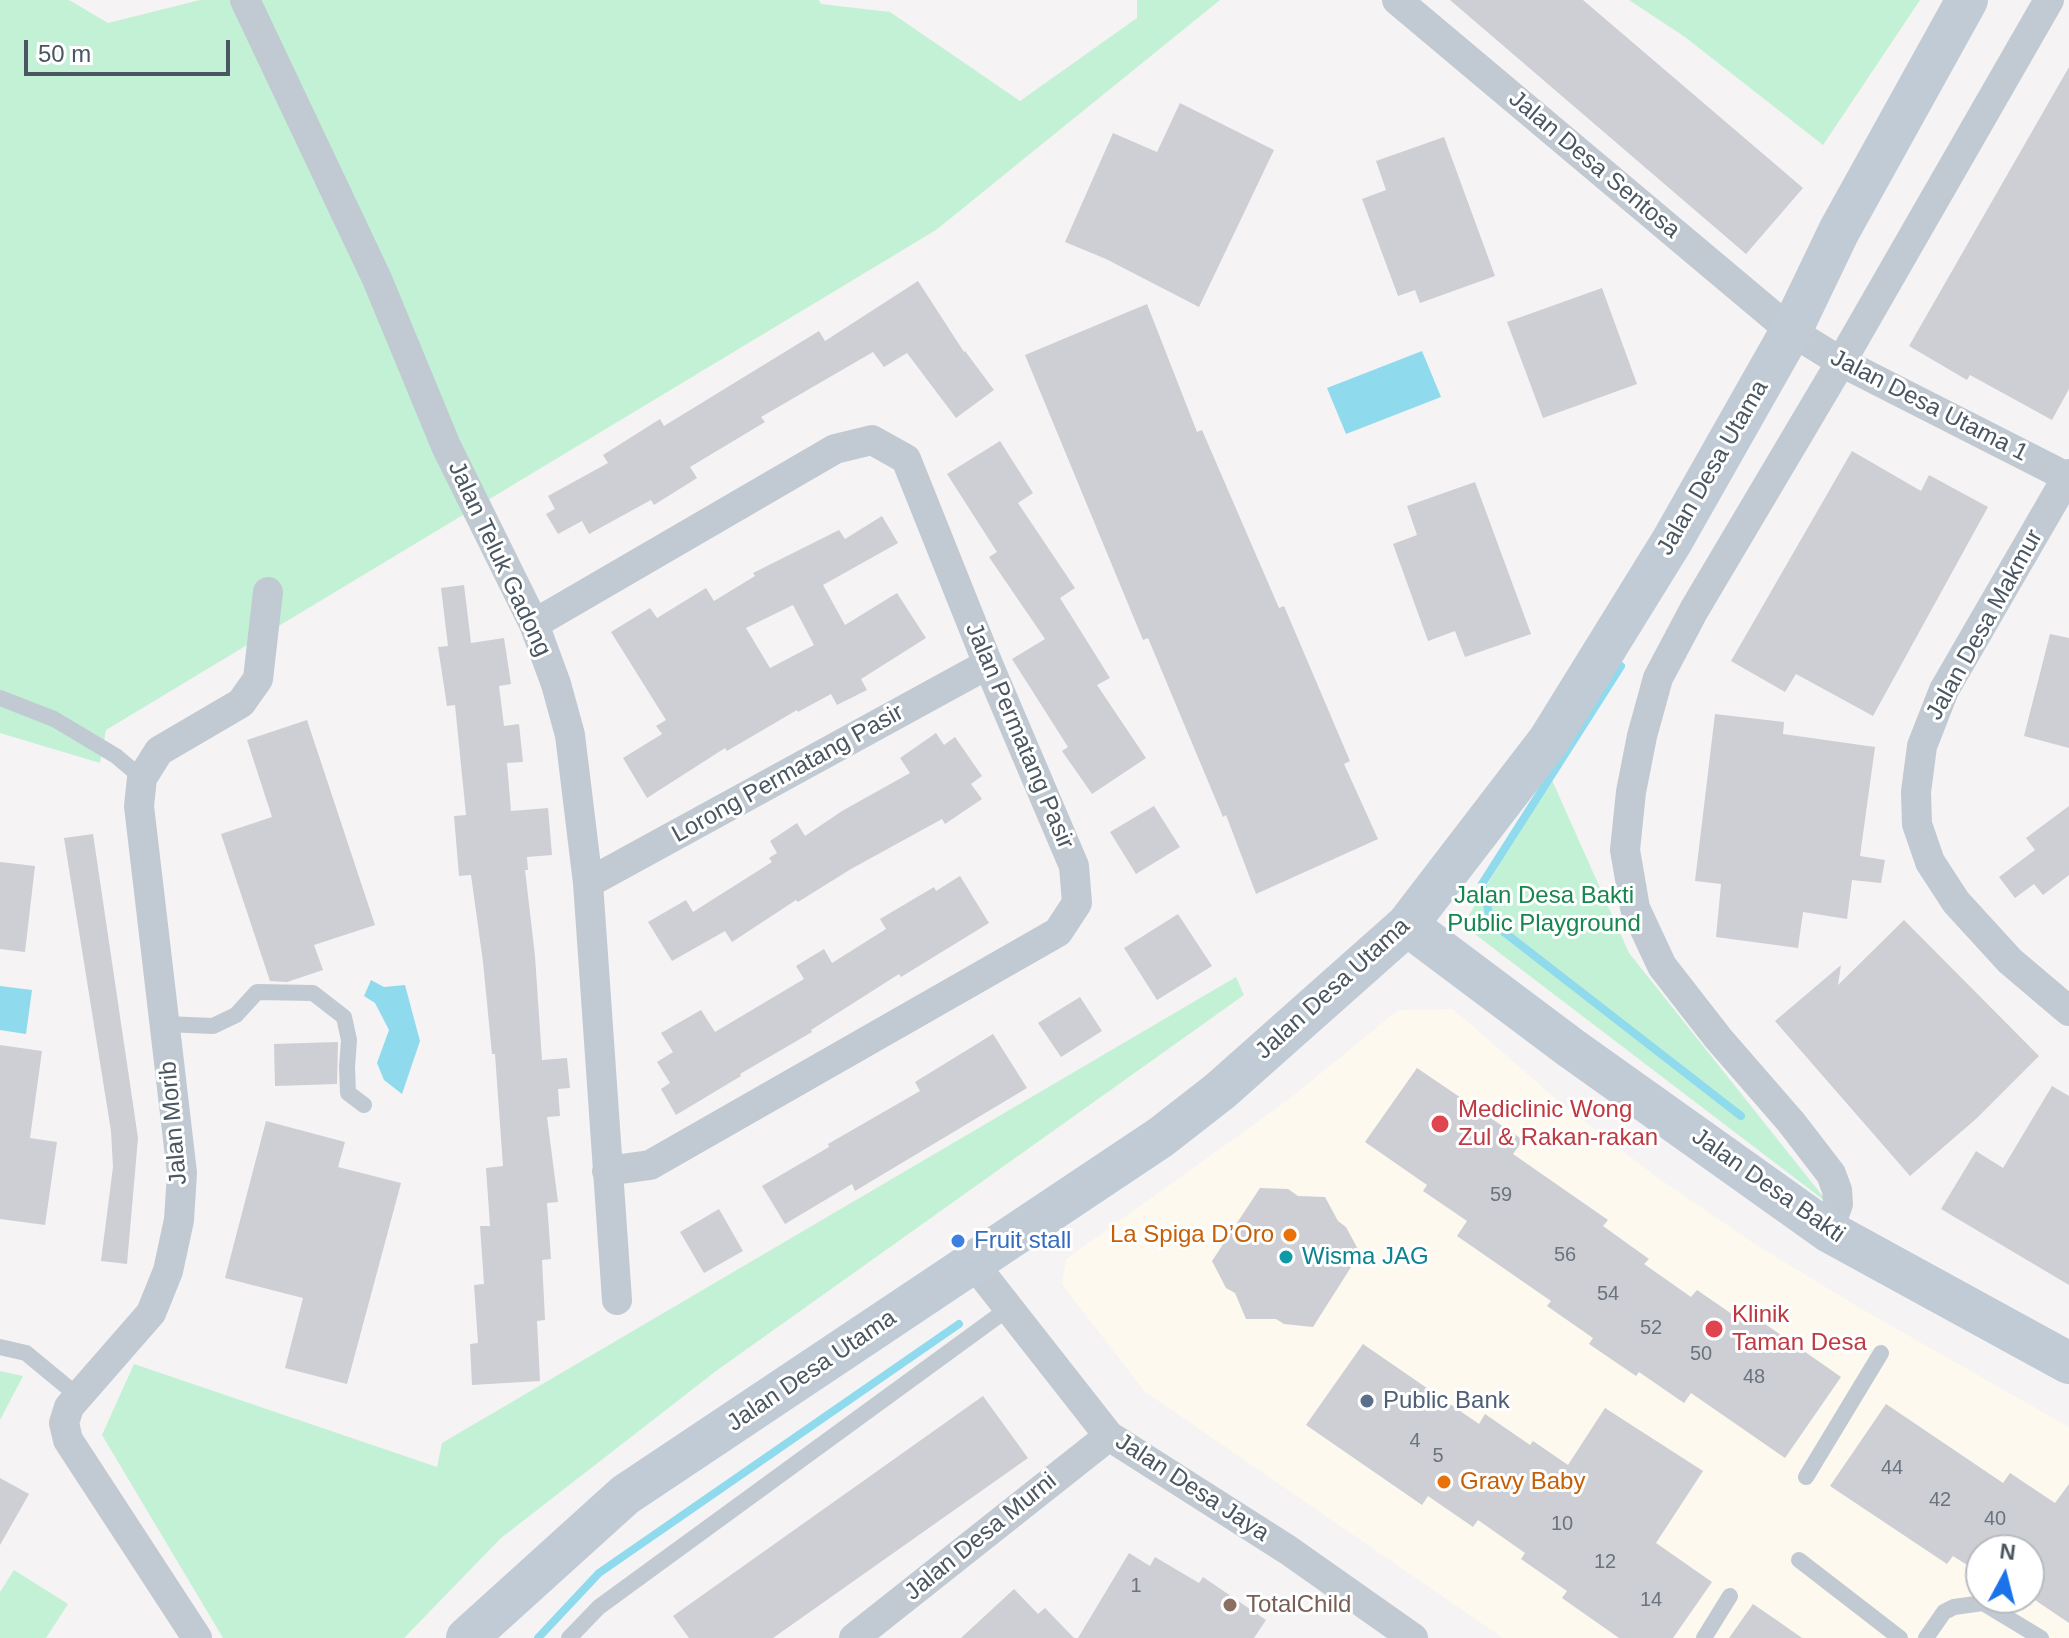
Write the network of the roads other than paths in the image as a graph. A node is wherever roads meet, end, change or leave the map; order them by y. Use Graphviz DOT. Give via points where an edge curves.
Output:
graph roads {
  1 [pos="245,0"];
  2 [pos="1397,0"];
  3 [pos="1967,0"];
  4 [pos="2049,0"];
  5 [pos="1791,331"];
  6 [pos="1841,362"];
  7 [pos="2068,476"];
  8 [pos="268,592"];
  9 [pos="534,624"];
  10 [pos="988,664"];
  11 [pos="0,698"];
  12 [pos="142,778"];
  13 [pos="588,883"];
  14 [pos="1407,925"];
  15 [pos="2069,1011"];
  16 [pos="165,1024"];
  17 [pos="364,1105"];
  18 [pos="607,1171"];
  19 [pos="1828,1231"];
  20 [pos="974,1264"];
  21 [pos="617,1300"];
  22 [pos="1009,1308"];
  23 [pos="0,1347"];
  24 [pos="1881,1353"];
  25 [pos="2069,1363"];
  26 [pos="78,1396"];
  27 [pos="1109,1436"];
  28 [pos="1806,1477"];
  29 [pos="1799,1560"];
  30 [pos="1730,1596"];
  31 [pos="859,1637"];
  32 [pos="197,1638"];
  33 [pos="467,1638"];
  34 [pos="569,1638"];
  35 [pos="1413,1638"];
  36 [pos="1704,1638"];
  37 [pos="1900,1638"];
  38 [pos="1926,1638"];
  39 [pos="2041,1638"];
  1 -- 9 [label="street, Jalan Teluk Gadong" via="377,279 446,446"];
  2 -- 5 [label="street, Jalan Desa Sentosa"];
  3 -- 5 [label="street, Jalan Desa Utama" via="1839,231"];
  4 -- 6 [label="street"];
  5 -- 6 [label="street, Jalan Desa Utama 1"];
  5 -- 14 [label="street, Jalan Desa Utama" via="1672,541 1549,740"];
  6 -- 7 [label="street, Jalan Desa Utama 1"];
  6 -- 19 [label="street" via="1658,678 1631,792 1625,850 1635,908 1662,966 1831,1174 1838,1204"];
  7 -- 15 [label="street, Jalan Desa Makmur" via="1944,690 1922,746 1916,792 1917,824 1930,862 1956,902 2010,961"];
  8 -- 12 [label="street" via="258,679 241,703 159,751"];
  9 -- 10 [label="street, Jalan Permatang Pasir" via="835,449 872,440 906,459"];
  9 -- 13 [label="street, Jalan Teluk Gadong" via="570,735"];
  10 -- 13 [label="street, Lorong Permatang Pasir"];
  10 -- 18 [label="street, Jalan Permatang Pasir" via="1074,866 1077,903 1058,932 650,1165"];
  11 -- 12 [label="lane" via="54,719"];
  12 -- 16 [label="street, Jalan Morib" via="139,806"];
  13 -- 18 [label="street, Jalan Teluk Gadong"];
  14 -- 19 [label="street, Jalan Desa Bakti"];
  14 -- 20 [label="street, Jalan Desa Utama" via="1220,1091"];
  16 -- 17 [label="lane" via="213,1026 236,1015 257,992 313,993 344,1017 348,1093"];
  16 -- 26 [label="street, Jalan Morib" via="182,1173 168,1271 151,1313"];
  18 -- 21 [label="street, Jalan Teluk Gadong"];
  19 -- 25 [label="street, Jalan Desa Bakti"];
  20 -- 22 [label="street, Jalan Desa Jaya"];
  20 -- 33 [label="street, Jalan Desa Utama" via="625,1495"];
  22 -- 27 [label="street, Jalan Desa Jaya"];
  22 -- 34 [label="lane" via="599,1607"];
  23 -- 26 [label="lane" via="26,1353"];
  24 -- 28 [label="lane"];
  26 -- 32 [label="street, Jalan Morib" via="64,1423 68,1440"];
  27 -- 31 [label="street, Jalan Desa Murni"];
  27 -- 35 [label="street, Jalan Desa Jaya" via="1288,1550"];
  29 -- 37 [label="lane"];
  30 -- 36 [label="lane"];
  38 -- 39 [label="lane" via="1944,1612 1983,1603"];
}
